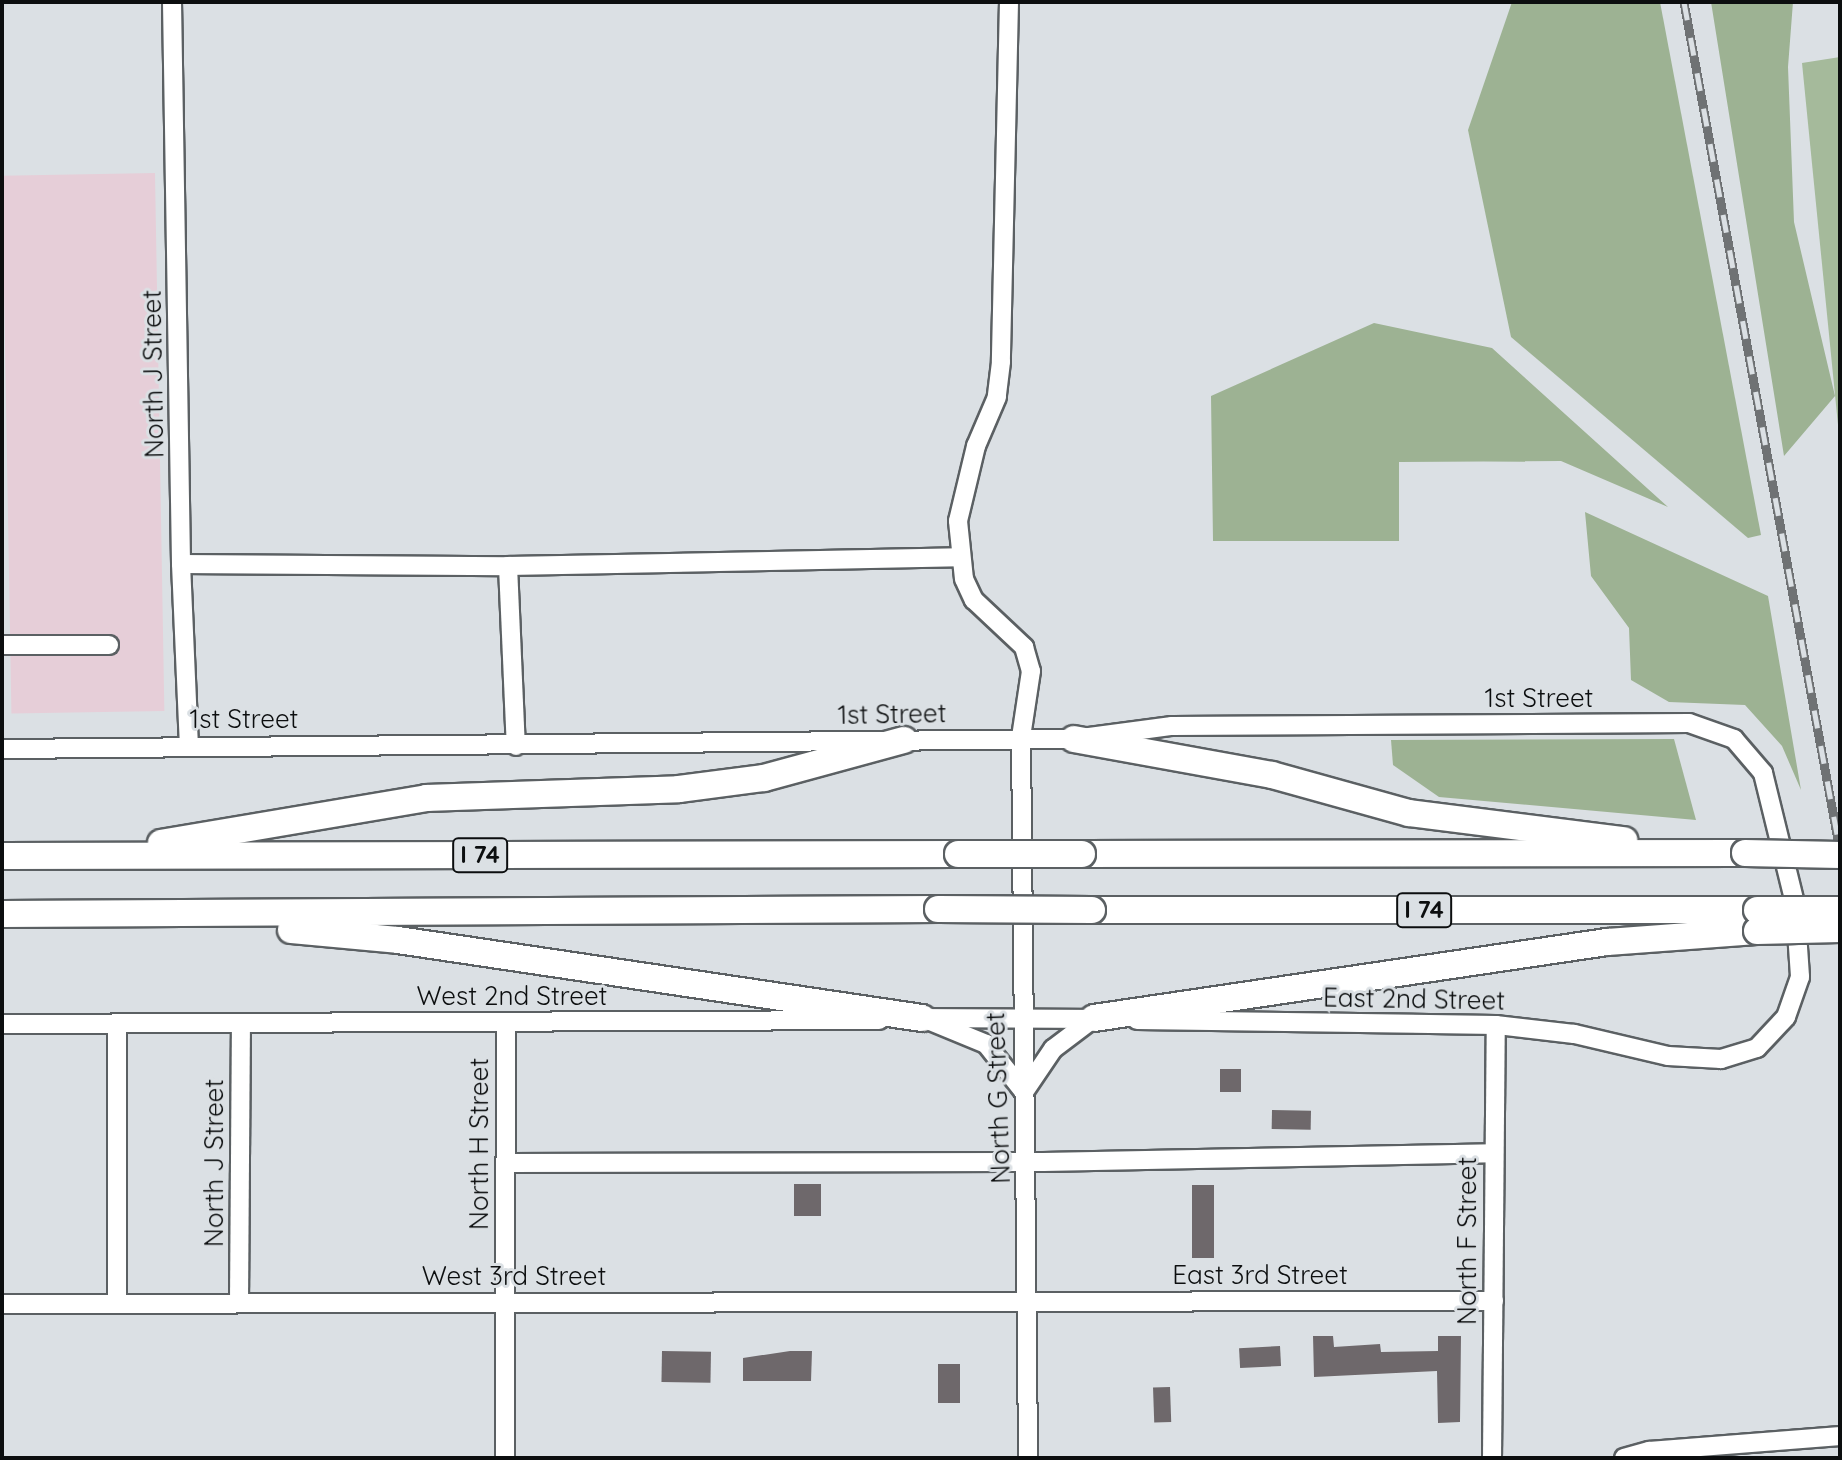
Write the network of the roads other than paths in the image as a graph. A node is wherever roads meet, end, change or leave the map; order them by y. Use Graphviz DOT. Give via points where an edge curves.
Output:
graph roads {
  1 [pos="172,2"];
  2 [pos="1009,2"];
  3 [pos="959,557"];
  4 [pos="181,564"];
  5 [pos="508,566"];
  6 [pos="2,645"];
  7 [pos="109,645"];
  8 [pos="1021,737"];
  9 [pos="1074,739"];
  10 [pos="904,740"];
  11 [pos="189,745"];
  12 [pos="516,746"];
  13 [pos="2,749"];
  14 [pos="1706,853"];
  15 [pos="1840,855"];
  16 [pos="2,856"];
  17 [pos="89,856"];
  18 [pos="1840,910"];
  19 [pos="2,914"];
  20 [pos="156,916"];
  21 [pos="1757,920"];
  22 [pos="1840,929"];
  23 [pos="1786,1017"];
  24 [pos="922,1018"];
  25 [pos="1021,1018"];
  26 [pos="1094,1018"];
  27 [pos="506,1022"];
  28 [pos="117,1023"];
  29 [pos="241,1023"];
  30 [pos="2,1024"];
  31 [pos="1496,1025"];
  32 [pos="1024,1092"];
  33 [pos="1493,1153"];
  34 [pos="1027,1162"];
  35 [pos="506,1163"];
  36 [pos="1494,1301"];
  37 [pos="503,1302"];
  38 [pos="1027,1302"];
  39 [pos="239,1303"];
  40 [pos="2,1304"];
  41 [pos="117,1304"];
  42 [pos="1840,1436"];
  43 [pos="505,1458"];
  44 [pos="1028,1458"];
  45 [pos="1492,1458"];
  46 [pos="1624,1458"];
  1 -- 4 [label="street, North J Street"];
  2 -- 3 [label="street, North G Street" via="1001,362 997,397 976,446 958,521"];
  3 -- 5 [label="street"];
  3 -- 8 [label="street, North G Street" via="974,600 1024,647 1031,671"];
  4 -- 5 [label="street"];
  4 -- 11 [label="street, North J Street"];
  5 -- 12 [label="street"];
  6 -- 7 [label="street"];
  8 -- 9 [label="street, 1st Street"];
  8 -- 10 [label="street, 1st Street"];
  8 -- 25 [label="street, North G Street"];
  9 -- 14 [label="highway" via="1272,775 1409,813"];
  9 -- 23 [label="street, 1st Street" via="1172,726 1689,723 1734,739 1763,773 1795,903 1800,977"];
  10 -- 12 [label="street, 1st Street"];
  10 -- 17 [label="highway" via="764,778 679,789 426,798"];
  11 -- 12 [label="street, 1st Street"];
  11 -- 13 [label="street, 1st Street"];
  14 -- 15 [label="highway, I 74, bridge"];
  14 -- 17 [label="highway, I 74, bridge"];
  16 -- 17 [label="highway, I 74"];
  18 -- 21 [label="highway, I 74, bridge"];
  19 -- 20 [label="highway, I 74"];
  20 -- 21 [label="highway, I 74, bridge" via="938,909"];
  20 -- 24 [label="highway" via="398,940"];
  21 -- 22 [label="highway, bridge"];
  21 -- 26 [label="highway"];
  23 -- 31 [label="street, East 2nd Street" via="1757,1048 1721,1059 1668,1056 1574,1034"];
  24 -- 25 [label="street, West 2nd Street"];
  24 -- 27 [label="street, West 2nd Street" via="826,1023"];
  24 -- 32 [label="street" via="986,1044"];
  25 -- 26 [label="street, East 2nd Street"];
  25 -- 32 [label="street, North G Street"];
  26 -- 31 [label="street, East 2nd Street"];
  26 -- 32 [label="street" via="1053,1049"];
  27 -- 29 [label="street, West 2nd Street"];
  27 -- 35 [label="street, North H Street"];
  28 -- 29 [label="street, West 2nd Street"];
  28 -- 30 [label="street, West 2nd Street"];
  28 -- 41 [label="street"];
  29 -- 39 [label="street, North J Street"];
  31 -- 33 [label="street, North F Street"];
  32 -- 34 [label="street, North G Street"];
  33 -- 34 [label="street"];
  33 -- 36 [label="street, North F Street"];
  34 -- 35 [label="street"];
  34 -- 38 [label="street, North G Street"];
  35 -- 37 [label="street, North H Street"];
  36 -- 38 [label="street, East 3rd Street"];
  36 -- 45 [label="street, North F Street"];
  37 -- 38 [label="street, West 3rd Street"];
  37 -- 39 [label="street, West 3rd Street"];
  37 -- 43 [label="street, North H Street"];
  38 -- 44 [label="street, North G Street"];
  39 -- 41 [label="street, West 3rd Street"];
  40 -- 41 [label="street, West 3rd Street"];
  42 -- 46 [label="street" via="1649,1451"];
}
